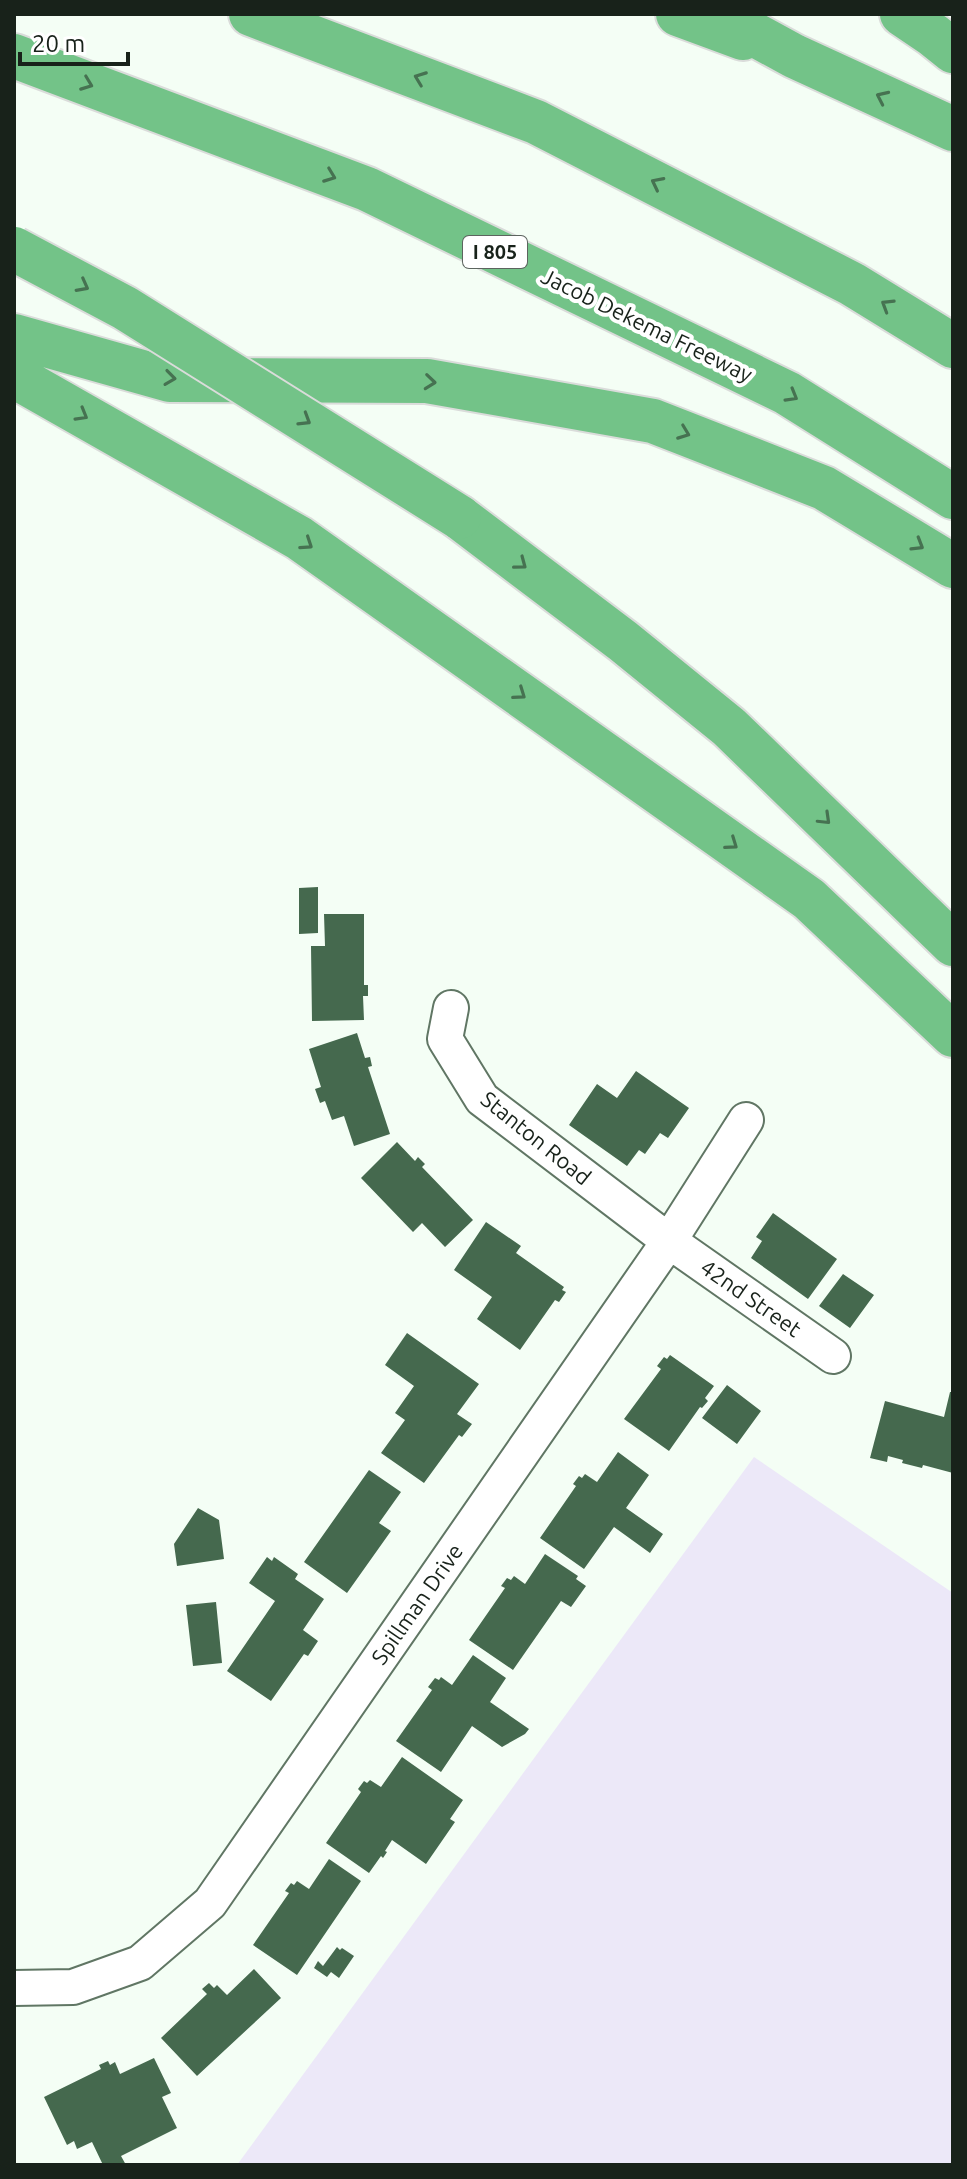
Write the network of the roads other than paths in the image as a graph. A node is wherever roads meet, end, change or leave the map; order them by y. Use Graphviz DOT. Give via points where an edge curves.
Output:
graph roads {
  1 [pos="251,14"];
  2 [pos="678,14"];
  3 [pos="717,14"];
  4 [pos="902,14"];
  5 [pos="953,51"];
  6 [pos="14,56"];
  7 [pos="794,56"];
  8 [pos="953,129"];
  9 [pos="14,249"];
  10 [pos="14,336"];
  11 [pos="953,346"];
  12 [pos="14,376"];
  13 [pos="953,497"];
  14 [pos="953,566"];
  15 [pos="953,944"];
  16 [pos="451,1008"];
  17 [pos="953,1035"];
  18 [pos="746,1120"];
  19 [pos="669,1241"];
  20 [pos="833,1356"];
  21 [pos="14,1988"];
  11 -- 1 [label="highway, one-way" via="852,284 536,122"];
  2 -- 7 [label="highway"];
  3 -- 7 [label="highway"];
  4 -- 5 [label="highway"];
  6 -- 13 [label="highway, Jacob Dekema Freeway / I 805, one-way" via="367,189 787,393"];
  8 -- 7 [label="highway, one-way"];
  9 -- 15 [label="highway, one-way, bridge" via="125,308 459,517 729,727"];
  10 -- 14 [label="highway, one-way" via="170,380 427,381 653,421 824,488"];
  12 -- 17 [label="highway, one-way" via="299,538 809,899"];
  16 -- 19 [label="street, Stanton Road" via="445,1039 482,1099"];
  18 -- 19 [label="street, Spillman Drive"];
  19 -- 20 [label="street, 42nd Street"];
  19 -- 21 [label="street, Spillman Drive" via="210,1903 140,1963 73,1987"];
}
